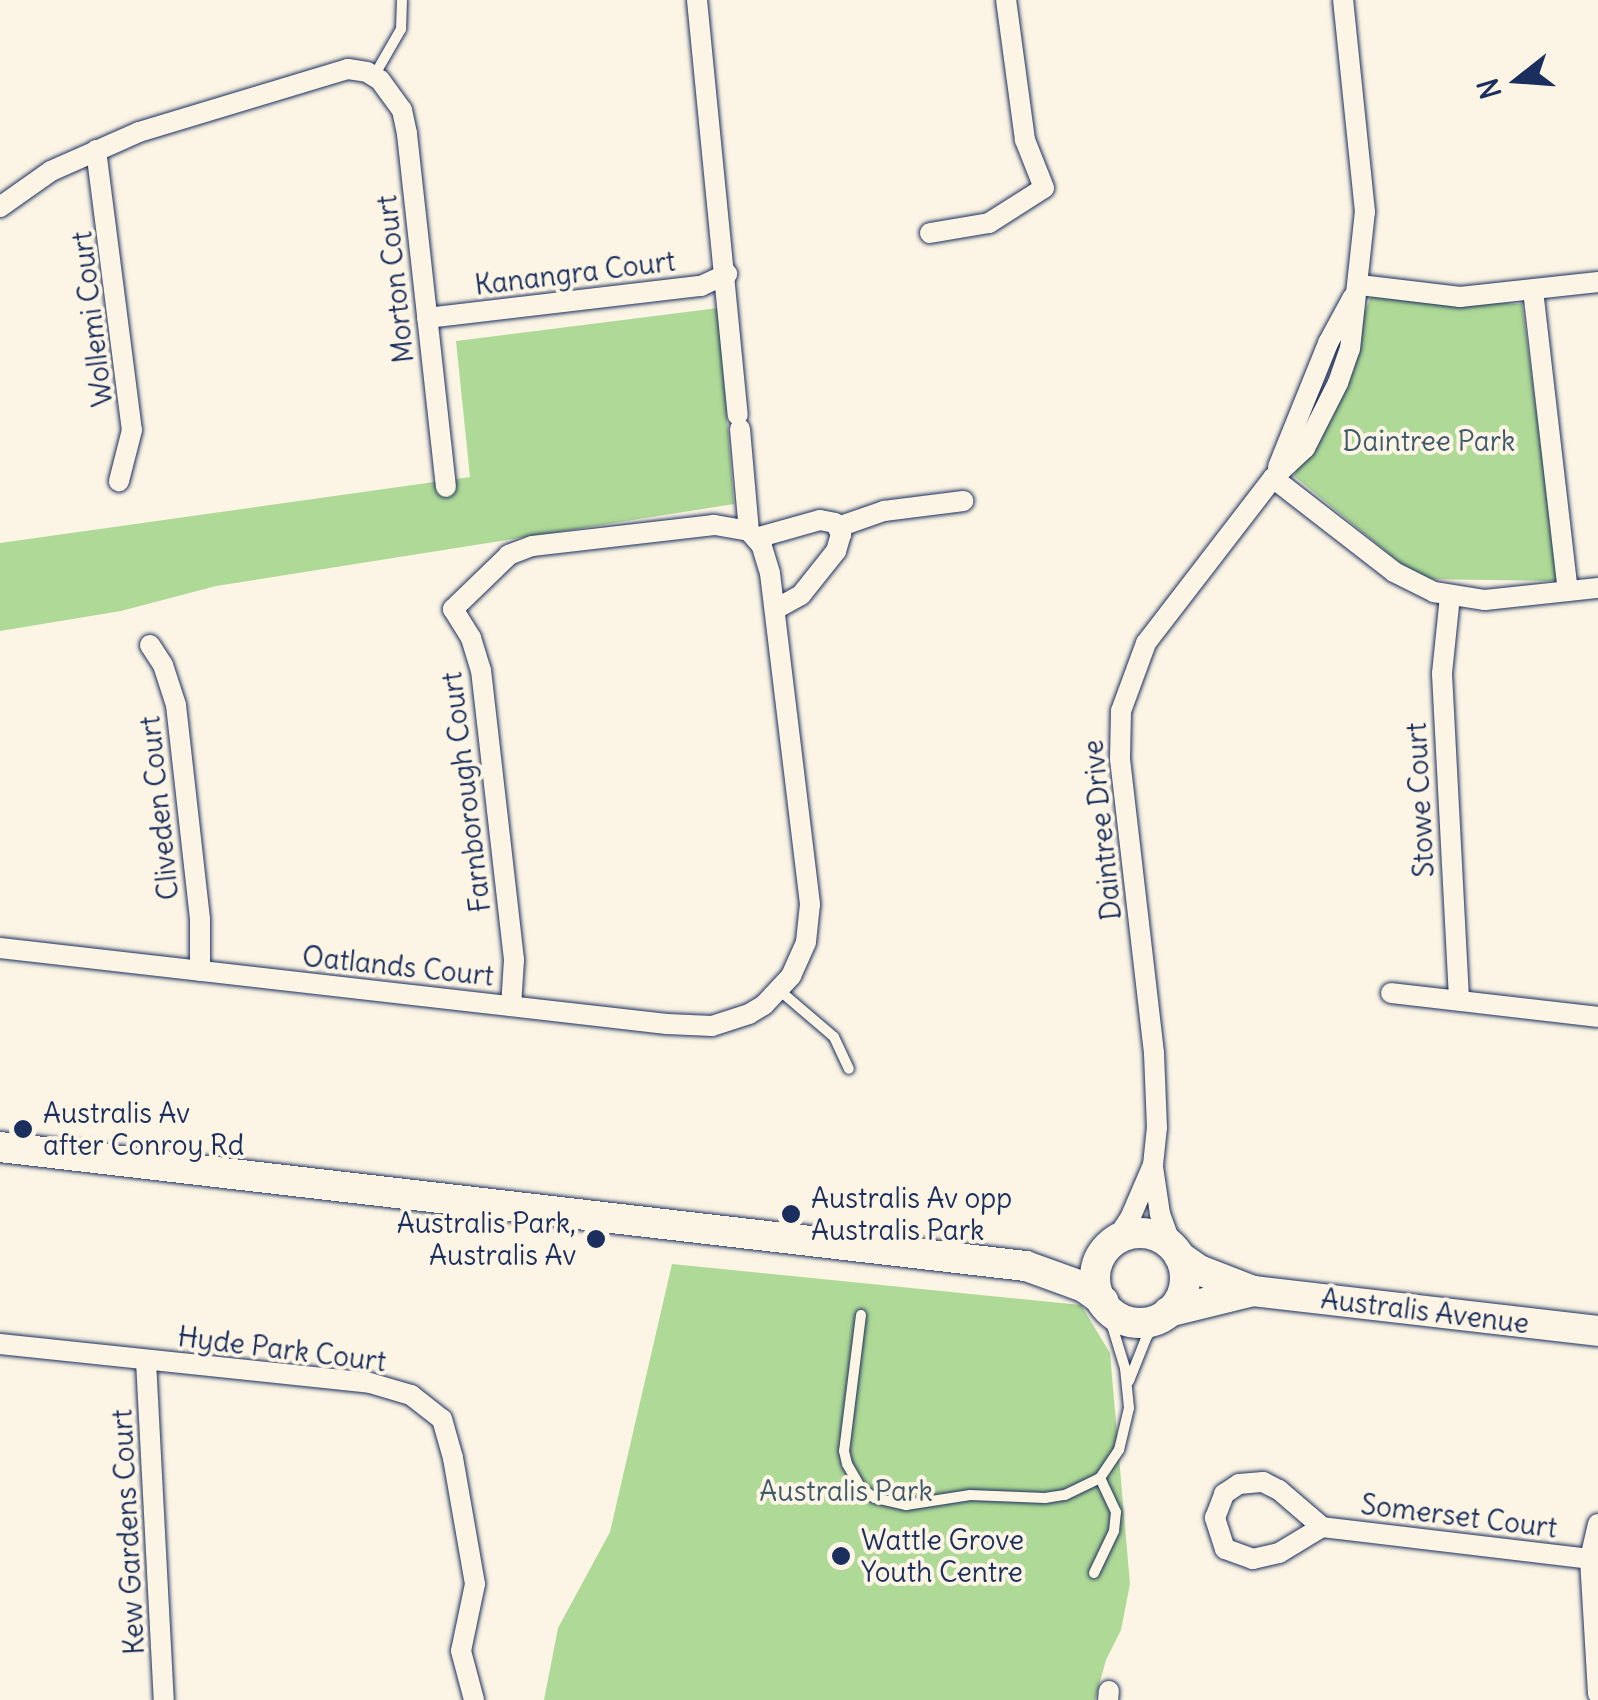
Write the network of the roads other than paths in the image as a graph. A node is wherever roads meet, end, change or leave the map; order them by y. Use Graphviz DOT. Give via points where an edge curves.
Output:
graph roads {
  1 [pos="402,0"];
  2 [pos="697,0"];
  3 [pos="1006,0"];
  4 [pos="1344,0"];
  5 [pos="374,76"];
  6 [pos="96,150"];
  7 [pos="0,207"];
  8 [pos="930,233"];
  9 [pos="727,274"];
  10 [pos="1598,282"];
  11 [pos="1360,285"];
  12 [pos="1533,290"];
  13 [pos="427,318"];
  14 [pos="1274,478"];
  15 [pos="119,481"];
  16 [pos="446,487"];
  17 [pos="963,502"];
  18 [pos="838,527"];
  19 [pos="753,534"];
  20 [pos="1598,588"];
  21 [pos="1568,592"];
  22 [pos="1450,596"];
  23 [pos="776,609"];
  24 [pos="150,645"];
  25 [pos="0,948"];
  26 [pos="200,971"];
  27 [pos="780,990"];
  28 [pos="1391,993"];
  29 [pos="1459,1000"];
  30 [pos="511,1006"];
  31 [pos="1598,1017"];
  32 [pos="849,1069"];
  33 [pos="0,1147"];
  34 [pos="1153,1165"];
  35 [pos="1112,1243"];
  36 [pos="1175,1250"];
  37 [pos="1026,1266"];
  38 [pos="1253,1291"];
  39 [pos="1104,1304"];
  40 [pos="1166,1314"];
  41 [pos="860,1315"];
  42 [pos="1598,1331"];
  43 [pos="0,1344"];
  44 [pos="146,1362"];
  45 [pos="1128,1382"];
  46 [pos="1100,1478"];
  47 [pos="1598,1524"];
  48 [pos="1322,1527"];
  49 [pos="1590,1559"];
  50 [pos="1094,1573"];
  51 [pos="1598,1683"];
  52 [pos="1598,1694"];
  53 [pos="164,1700"];
  54 [pos="474,1700"];
  1 -- 5 [label="lane" via="401,30"];
  2 -- 9 [label="street"];
  3 -- 8 [label="street" via="1025,140 1044,188 989,224"];
  4 -- 11 [label="street, Daintree Drive" via="1364,180"];
  5 -- 6 [label="street" via="348,69"];
  5 -- 13 [label="street, Morton Court" via="402,110"];
  6 -- 7 [label="street" via="33,181"];
  6 -- 15 [label="street, Wollemi Court" via="131,418"];
  9 -- 13 [label="street, Kanangra Court" via="701,286"];
  9 -- 19 [label="street, Oatlands Court"];
  10 -- 12 [label="street"];
  11 -- 12 [label="street" via="1460,296"];
  11 -- 14 [label="street, Daintree Drive" via="1340,378 1305,448"];
  12 -- 21 [label="street"];
  13 -- 16 [label="street, Morton Court"];
  14 -- 22 [label="street" via="1394,572"];
  14 -- 34 [label="street, Daintree Drive" via="1146,643 1122,711 1120,759 1156,1080"];
  17 -- 18 [label="street" via="884,511"];
  18 -- 19 [label="street" via="828,520 806,521"];
  18 -- 23 [label="street" via="836,552 800,594"];
  19 -- 23 [label="street, Oatlands Court" via="768,558"];
  19 -- 30 [label="street, Farnborough Court" via="714,525 532,546 509,555 454,609 481,670 514,960"];
  20 -- 21 [label="street"];
  21 -- 22 [label="street" via="1485,600"];
  22 -- 29 [label="street, Stowe Court" via="1442,674"];
  23 -- 27 [label="street, Oatlands Court" via="810,904 800,959"];
  24 -- 26 [label="street, Cliveden Court" via="176,704"];
  25 -- 26 [label="street, Oatlands Court"];
  26 -- 30 [label="street, Oatlands Court"];
  27 -- 30 [label="street, Oatlands Court" via="749,1014 712,1026"];
  27 -- 32 [label="lane" via="834,1038"];
  28 -- 29 [label="street"];
  29 -- 31 [label="street"];
  33 -- 37 [label="street"];
  34 -- 35 [label="street, Daintree Drive"];
  34 -- 36 [label="street, Daintree Drive" via="1160,1214"];
  35 -- 36 [label="street" via="1140,1233"];
  35 -- 37 [label="street"];
  35 -- 39 [label="street" via="1096,1276"];
  36 -- 38 [label="street, Australis Avenue" via="1199,1270"];
  36 -- 40 [label="street" via="1184,1289"];
  37 -- 39 [label="street" via="1084,1287"];
  38 -- 40 [label="street, Australis Avenue"];
  38 -- 42 [label="street, Australis Avenue"];
  39 -- 40 [label="street" via="1128,1321"];
  39 -- 45 [label="lane"];
  40 -- 45 [label="lane" via="1146,1336"];
  41 -- 46 [label="lane" via="844,1451 852,1476 875,1498 906,1504 970,1495 1045,1498"];
  43 -- 44 [label="street, Hyde Park Court"];
  44 -- 53 [label="street, Kew Gardens Court"];
  44 -- 54 [label="street, Hyde Park Court" via="370,1383 410,1394 442,1419 474,1584 461,1651"];
  45 -- 46 [label="lane" via="1126,1431"];
  46 -- 50 [label="lane" via="1116,1512"];
  47 -- 49 [label="street"];
  48 -- 48 [label="street, Somerset Court" via="1279,1490 1252,1481 1224,1494 1215,1518 1225,1549 1253,1560"];
  48 -- 49 [label="street, Somerset Court"];
  49 -- 51 [label="street"];
  51 -- 52 [label="street"];
}
